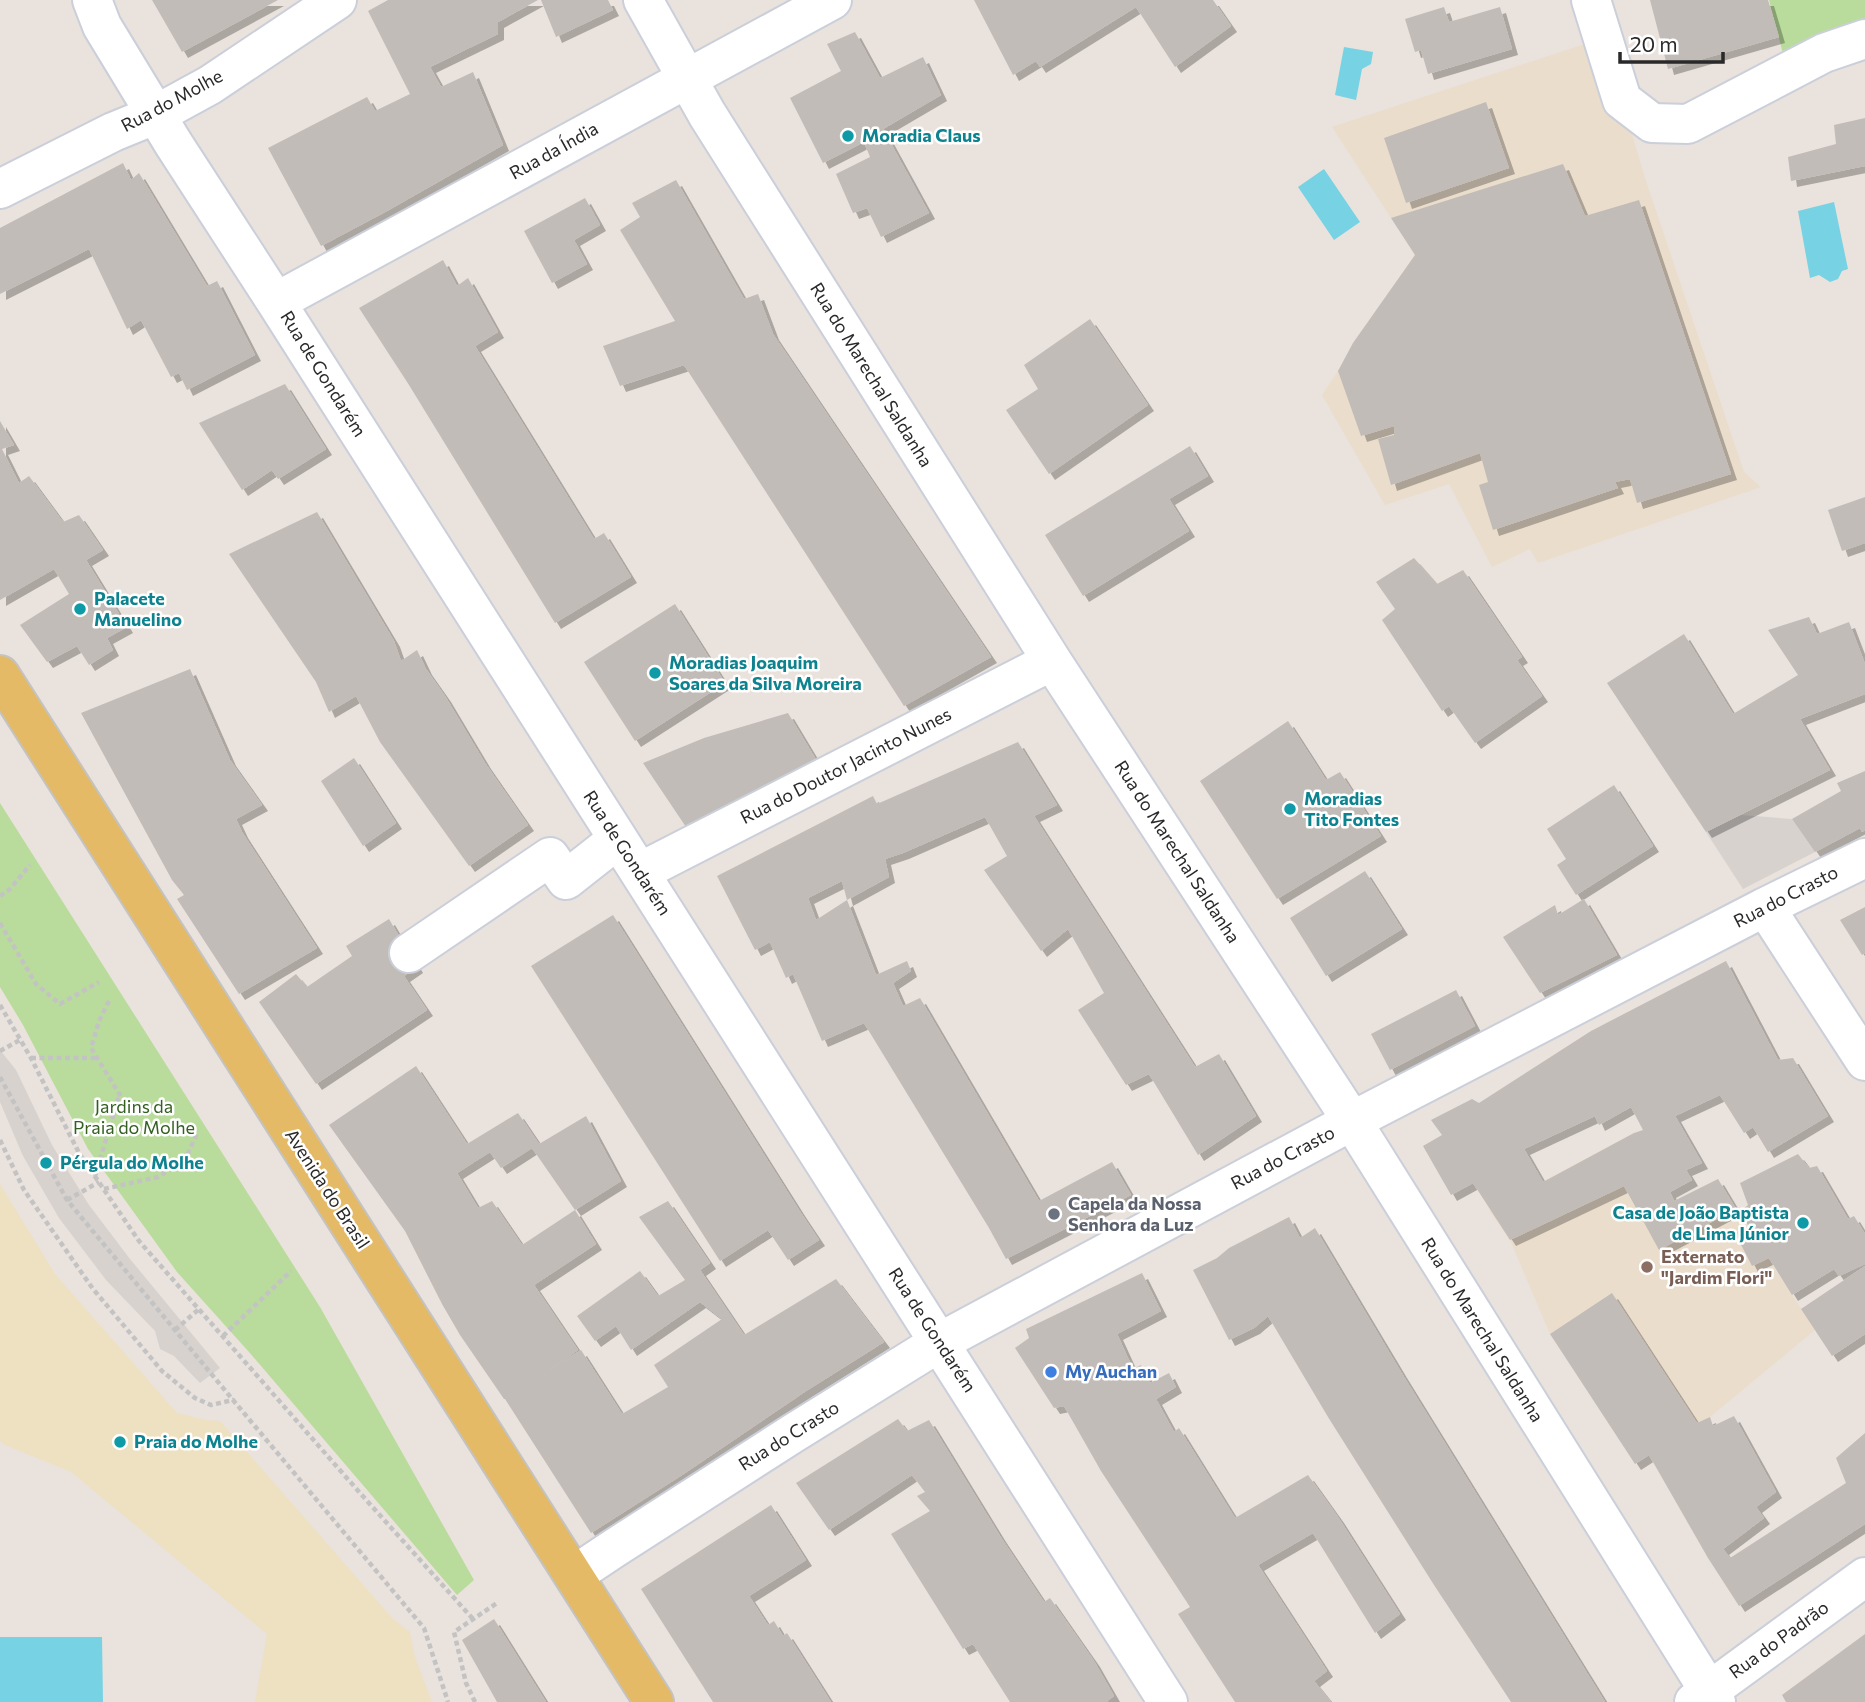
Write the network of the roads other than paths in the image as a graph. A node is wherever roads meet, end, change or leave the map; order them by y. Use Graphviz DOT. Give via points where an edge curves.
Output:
graph roads {
  1 [pos="92,0"];
  2 [pos="337,0"];
  3 [pos="643,0"];
  4 [pos="832,0"];
  5 [pos="1591,0"];
  6 [pos="1865,39"];
  7 [pos="686,79"];
  8 [pos="157,114"];
  9 [pos="0,189"];
  10 [pos="276,302"];
  11 [pos="1052,661"];
  12 [pos="0,675"];
  13 [pos="618,839"];
  14 [pos="1865,858"];
  15 [pos="639,872"];
  16 [pos="1765,907"];
  17 [pos="409,953"];
  18 [pos="1865,1061"];
  19 [pos="1352,1121"];
  20 [pos="940,1342"];
  21 [pos="574,1575"];
  22 [pos="1865,1577"];
  23 [pos="1706,1698"];
  24 [pos="654,1702"];
  25 [pos="1168,1702"];
  1 -- 8 [label="street, Rua de Gondarém" via="102,26"];
  2 -- 8 [label="street, Rua do Molhe" via="210,85"];
  3 -- 7 [label="street, Rua do Marechal Saldanha"];
  4 -- 7 [label="street, Rua da Índia"];
  5 -- 6 [label="street" via="1622,100 1651,123 1688,124 1824,53"];
  7 -- 10 [label="street, Rua da Índia"];
  7 -- 11 [label="street, Rua do Marechal Saldanha"];
  8 -- 9 [label="street, Rua do Molhe"];
  8 -- 10 [label="street, Rua de Gondarém"];
  10 -- 13 [label="street, Rua de Gondarém"];
  11 -- 15 [label="street, Rua do Doutor Jacinto Nunes"];
  11 -- 19 [label="street, Rua do Marechal Saldanha"];
  12 -- 21 [label="main road, Avenida do Brasil"];
  13 -- 15 [label="street, Rua de Gondarém"];
  13 -- 17 [label="street" via="566,880 550,857"];
  14 -- 16 [label="street, Rua do Crasto"];
  15 -- 20 [label="street, Rua de Gondarém"];
  16 -- 18 [label="street"];
  16 -- 19 [label="street, Rua do Crasto"];
  19 -- 20 [label="street, Rua do Crasto"];
  19 -- 23 [label="street, Rua do Marechal Saldanha"];
  20 -- 21 [label="street, Rua do Crasto"];
  20 -- 25 [label="street, Rua de Gondarém"];
  21 -- 24 [label="main road, Avenida do Brasil"];
  22 -- 23 [label="street, Rua do Padrão"];
}
